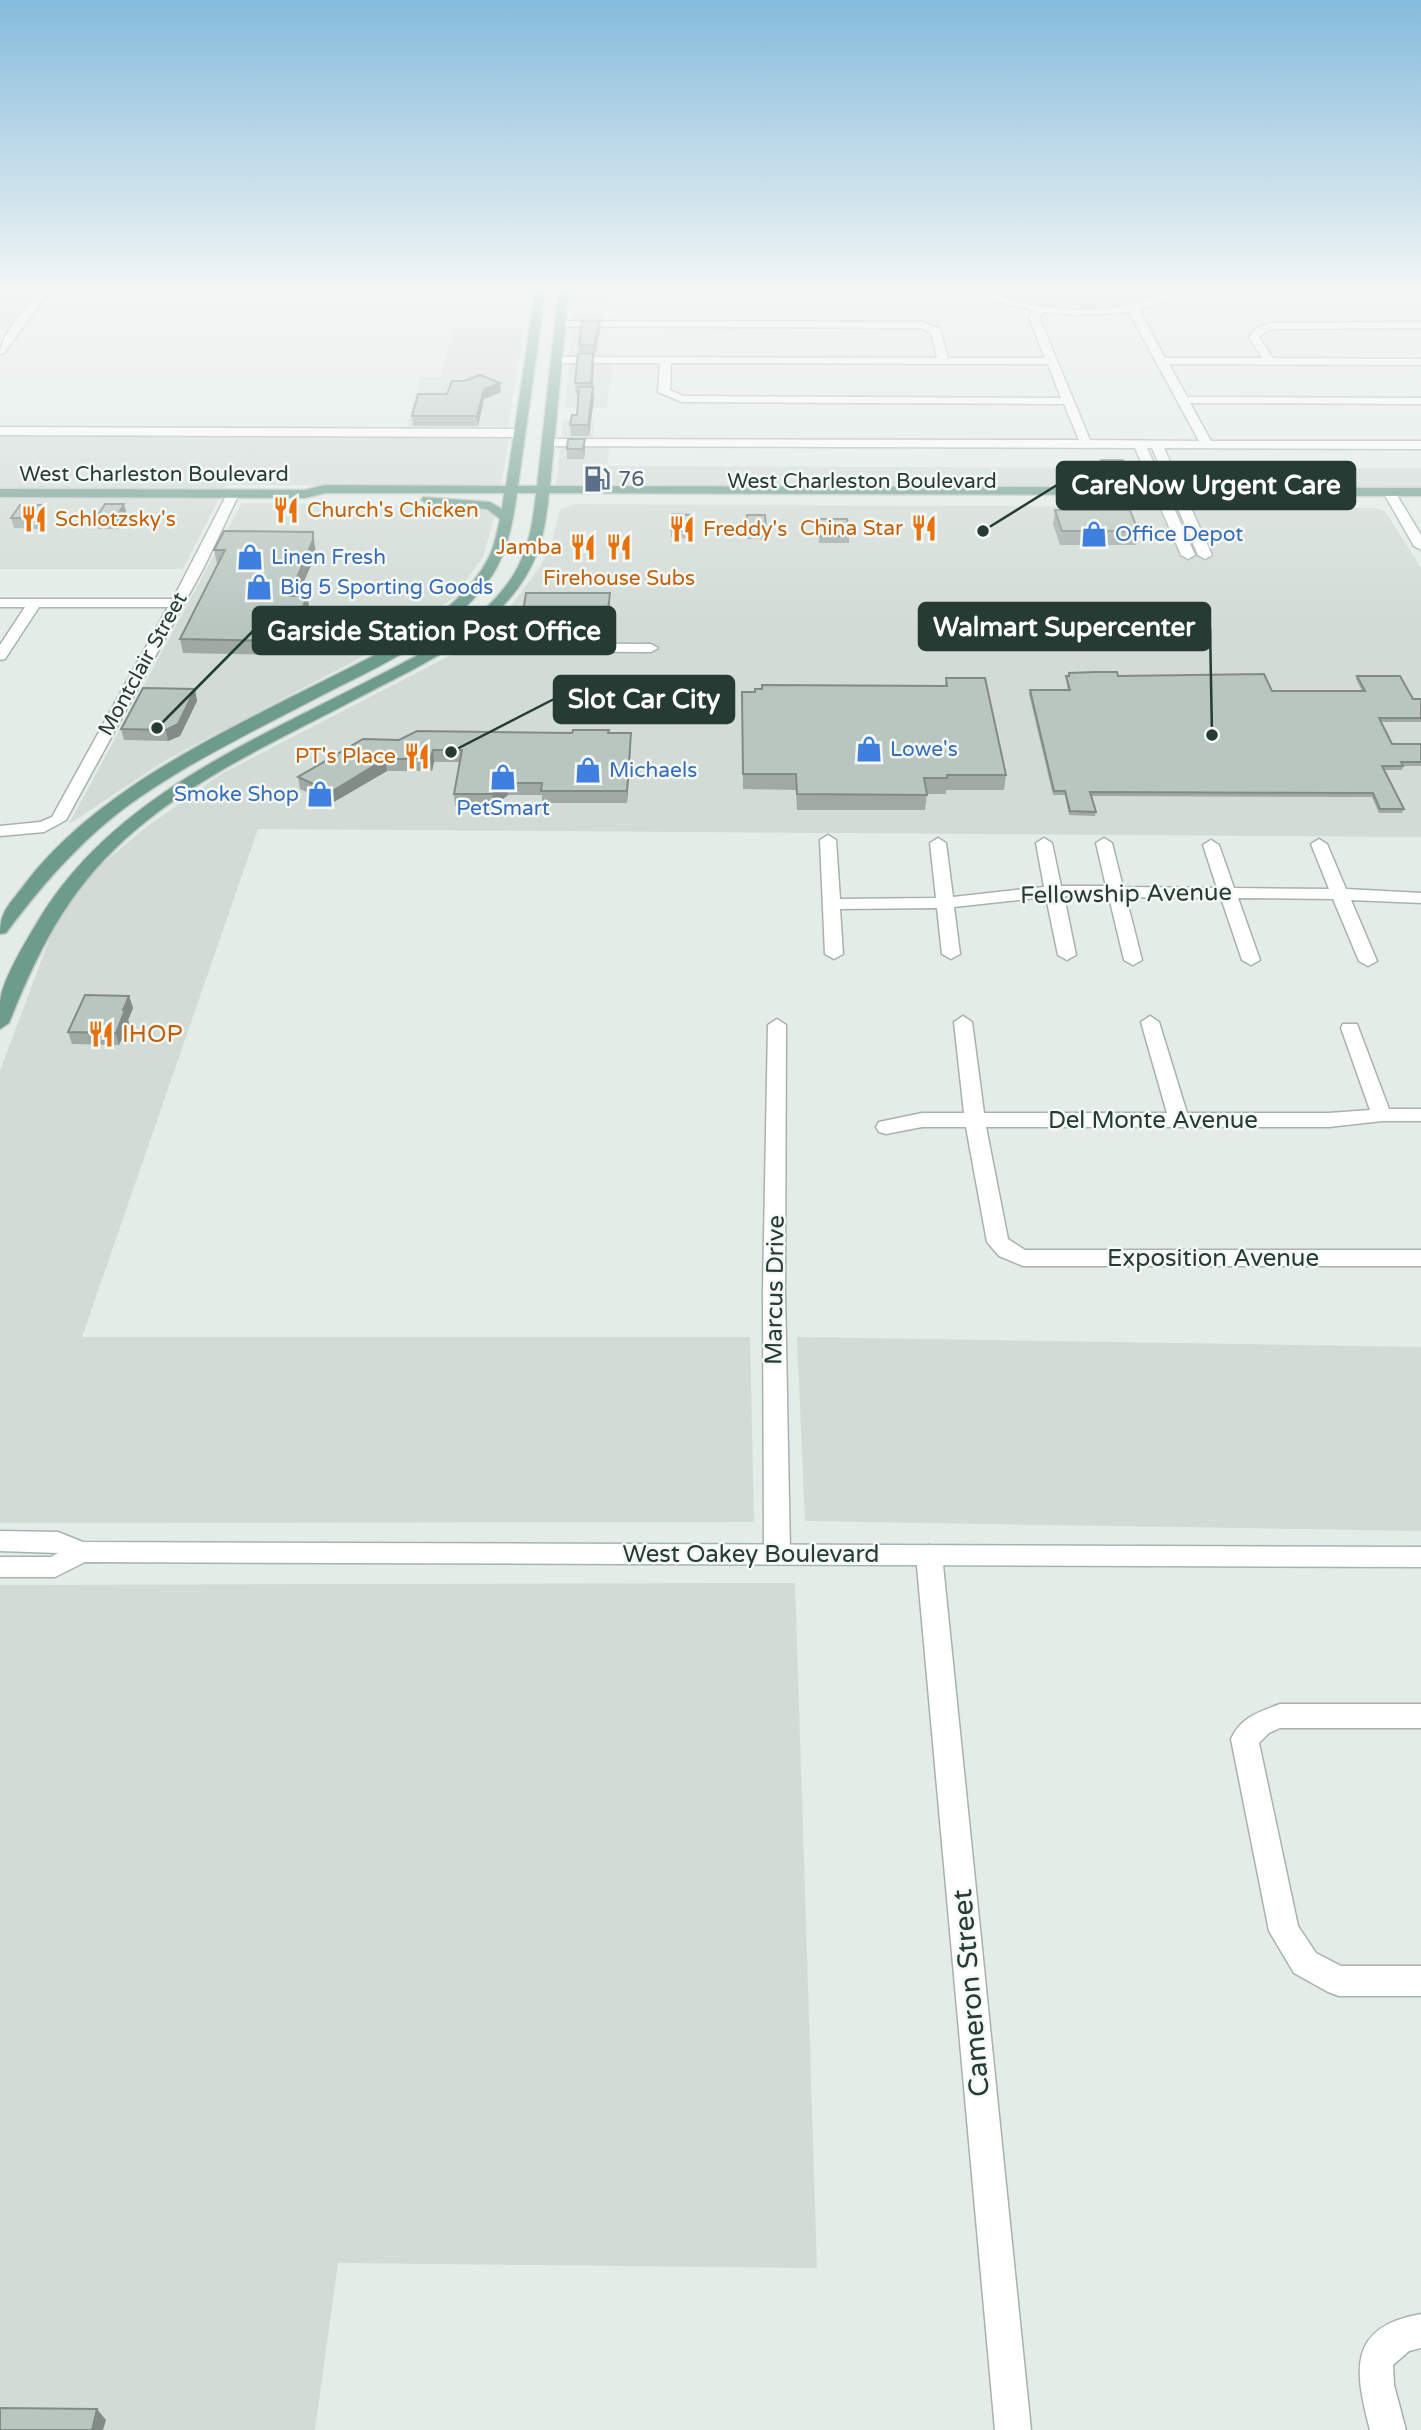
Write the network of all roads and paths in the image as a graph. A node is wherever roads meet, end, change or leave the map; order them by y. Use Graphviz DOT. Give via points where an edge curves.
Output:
graph roads {
  1 [pos="527,400"];
  2 [pos="552,400"];
  3 [pos="952,400"];
  4 [pos="1182,400"];
  5 [pos="1278,400"];
  6 [pos="1068,401"];
  7 [pos="1421,401"];
  8 [pos="0,431"];
  9 [pos="520,433"];
  10 [pos="549,442"];
  11 [pos="1086,444"];
  12 [pos="1139,444"];
  13 [pos="1156,444"];
  14 [pos="1207,444"];
  15 [pos="1421,445"];
  16 [pos="841,491"];
  17 [pos="970,491"];
  18 [pos="1421,492"];
  19 [pos="1,493"];
  20 [pos="233,494"];
  21 [pos="304,494"];
  22 [pos="511,495"];
  23 [pos="542,495"];
  24 [pos="1163,497"];
  25 [pos="1180,497"];
  26 [pos="1392,497"];
  27 [pos="427,500"];
  28 [pos="765,500"];
  29 [pos="863,500"];
  30 [pos="1421,502"];
  31 [pos="507,518"];
  32 [pos="1421,545"];
  33 [pos="1188,555"];
  34 [pos="1205,555"];
  35 [pos="0,603"];
  36 [pos="35,603"];
  37 [pos="177,603"];
  38 [pos="429,629"];
  39 [pos="461,638"];
  40 [pos="651,643"];
  41 [pos="0,656"];
  42 [pos="186,759"];
  43 [pos="151,810"];
  44 [pos="0,831"];
  45 [pos="828,840"];
  46 [pos="938,843"];
  47 [pos="1044,843"];
  48 [pos="1104,844"];
  49 [pos="1319,844"];
  50 [pos="1211,845"];
  51 [pos="1054,891"];
  52 [pos="1116,891"];
  53 [pos="1228,892"];
  54 [pos="1341,894"];
  55 [pos="1421,898"];
  56 [pos="944,903"];
  57 [pos="831,904"];
  58 [pos="0,929"];
  59 [pos="834,954"];
  60 [pos="951,954"];
  61 [pos="1068,955"];
  62 [pos="1133,960"];
  63 [pos="1251,960"];
  64 [pos="1368,961"];
  65 [pos="1150,1021"];
  66 [pos="963,1022"];
  67 [pos="0,1023"];
  68 [pos="777,1025"];
  69 [pos="1350,1028"];
  70 [pos="1382,1115"];
  71 [pos="1421,1115"];
  72 [pos="975,1120"];
  73 [pos="1179,1120"];
  74 [pos="886,1127"];
  75 [pos="1421,1258"];
  76 [pos="0,1541"];
  77 [pos="81,1552"];
  78 [pos="777,1555"];
  79 [pos="929,1555"];
  80 [pos="1421,1557"];
  81 [pos="0,1567"];
  82 [pos="1421,1716"];
  83 [pos="1421,1981"];
  84 [pos="1421,2331"];
  85 [pos="1013,2430"];
  86 [pos="1388,2430"];
  1 -- 9 [label="main road"];
  2 -- 10 [label="main road"];
  3 -- 6 [label="street"];
  4 -- 14 [label="street"];
  5 -- 7 [label="street"];
  6 -- 11 [label="street"];
  8 -- 9 [label="street"];
  9 -- 22 [label="main road"];
  10 -- 11 [label="street"];
  10 -- 23 [label="main road"];
  11 -- 12 [label="street"];
  12 -- 13 [label="street"];
  12 -- 24 [label="street"];
  13 -- 14 [label="street"];
  13 -- 25 [label="street"];
  14 -- 15 [label="street"];
  16 -- 17 [label="main road, West Charleston Boulevard"];
  16 -- 23 [label="main road, West Charleston Boulevard"];
  16 -- 28 [label="main road"];
  17 -- 24 [label="main road, West Charleston Boulevard"];
  17 -- 29 [label="main road"];
  18 -- 26 [label="main road, West Charleston Boulevard"];
  19 -- 20 [label="main road, West Charleston Boulevard"];
  20 -- 21 [label="main road, West Charleston Boulevard"];
  20 -- 37 [label="street, Montclair Street"];
  21 -- 22 [label="main road, West Charleston Boulevard" via="325,489"];
  21 -- 27 [label="main road, West Charleston Boulevard" via="321,499"];
  22 -- 23 [label="main road, West Charleston Boulevard"];
  22 -- 27 [label="main road, West Charleston Boulevard"];
  22 -- 31 [label="main road"];
  23 -- 28 [label="main road, West Charleston Boulevard"];
  23 -- 39 [label="main road" via="533,549 523,568"];
  24 -- 25 [label="main road, West Charleston Boulevard"];
  24 -- 29 [label="main road, West Charleston Boulevard"];
  24 -- 33 [label="street"];
  25 -- 26 [label="main road, West Charleston Boulevard"];
  25 -- 34 [label="street"];
  26 -- 30 [label="main road, West Charleston Boulevard"];
  26 -- 32 [label="street"];
  27 -- 31 [label="main road" via="490,506"];
  28 -- 29 [label="main road, West Charleston Boulevard"];
  31 -- 38 [label="main road" via="497,556 486,574"];
  35 -- 36 [label="street"];
  36 -- 37 [label="street"];
  36 -- 41 [label="street"];
  37 -- 44 [label="street, Montclair Street" via="58,820 44,827"];
  38 -- 39 [label="street"];
  38 -- 42 [label="main road"];
  39 -- 40 [label="street" via="471,647"];
  39 -- 43 [label="main road" via="221,765"];
  42 -- 43 [label="main road" via="170,781 144,799"];
  42 -- 58 [label="main road" via="134,790 85,829 39,876"];
  43 -- 67 [label="main road" via="103,851 57,904 31,949"];
  45 -- 57 [label="street"];
  46 -- 56 [label="street"];
  47 -- 51 [label="street"];
  48 -- 52 [label="street"];
  49 -- 54 [label="street"];
  50 -- 53 [label="street"];
  51 -- 52 [label="street, Fellowship Avenue"];
  51 -- 56 [label="street, Fellowship Avenue"];
  51 -- 61 [label="street"];
  52 -- 53 [label="street, Fellowship Avenue"];
  52 -- 62 [label="street"];
  53 -- 54 [label="street, Fellowship Avenue"];
  53 -- 63 [label="street"];
  54 -- 55 [label="street, Fellowship Avenue"];
  54 -- 64 [label="street"];
  56 -- 57 [label="street, Fellowship Avenue"];
  56 -- 60 [label="street"];
  57 -- 59 [label="street"];
  65 -- 73 [label="street"];
  66 -- 72 [label="street"];
  68 -- 78 [label="street, Marcus Drive" via="773,1328"];
  69 -- 70 [label="street"];
  70 -- 71 [label="street, Del Monte Avenue"];
  70 -- 73 [label="street, Del Monte Avenue" via="1329,1120"];
  72 -- 73 [label="street, Del Monte Avenue"];
  72 -- 74 [label="street, Del Monte Avenue" via="922,1120"];
  72 -- 75 [label="street, Exposition Avenue" via="998,1242 1023,1258"];
  76 -- 77 [label="street, West Oakey Boulevard" via="58,1542"];
  77 -- 78 [label="street, West Oakey Boulevard"];
  77 -- 81 [label="street, West Oakey Boulevard" via="55,1567"];
  78 -- 79 [label="street, West Oakey Boulevard"];
  79 -- 80 [label="street, West Oakey Boulevard"];
  79 -- 85 [label="street, Cameron Street"];
  82 -- 83 [label="street" via="1280,1716 1259,1724 1245,1740 1284,1931 1304,1963 1339,1981"];
  84 -- 86 [label="street" via="1406,2332 1383,2349 1374,2368"];
}
